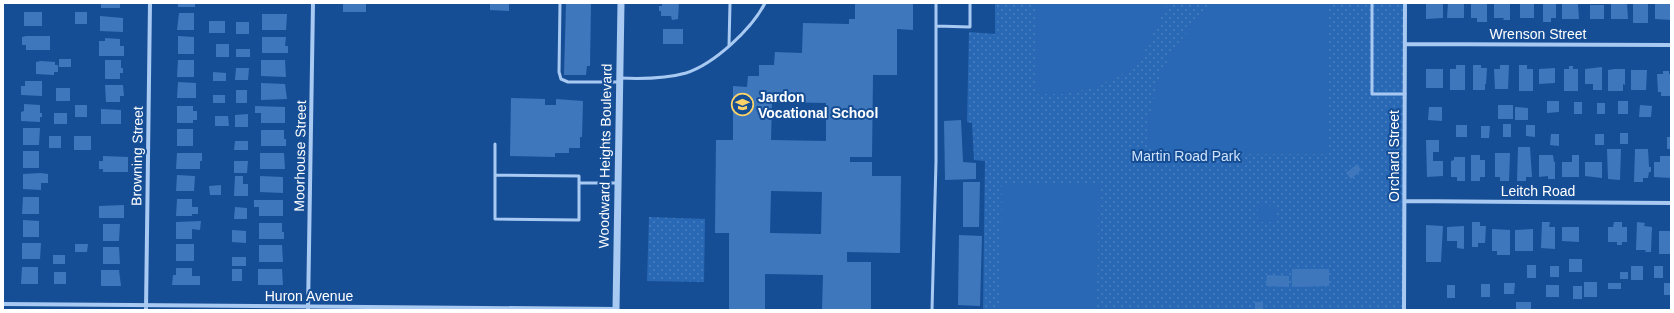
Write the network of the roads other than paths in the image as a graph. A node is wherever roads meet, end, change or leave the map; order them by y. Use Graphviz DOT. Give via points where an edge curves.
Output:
graph roads {
  1 [pos="150,3"];
  2 [pos="313,3"];
  3 [pos="560,3"];
  4 [pos="621,3"];
  5 [pos="730,3"];
  6 [pos="765,3"];
  7 [pos="936,3"];
  8 [pos="970,3"];
  9 [pos="1372,3"];
  10 [pos="1406,3"];
  11 [pos="936,26"];
  12 [pos="1405,44"];
  13 [pos="1671,45"];
  14 [pos="729,46"];
  15 [pos="619,80"];
  16 [pos="1405,94"];
  17 [pos="495,144"];
  18 [pos="495,175"];
  19 [pos="579,183"];
  20 [pos="618,183"];
  21 [pos="1405,201"];
  22 [pos="1671,203"];
  23 [pos="3,304"];
  24 [pos="147,308"];
  25 [pos="308,308"];
  26 [pos="461,309"];
  27 [pos="616,310"];
  28 [pos="932,310"];
  29 [pos="1404,310"];
  1 -- 24 [label="street, Browning Street"];
  2 -- 25 [label="street, Moorhouse Street"];
  3 -- 15 [label="lane" via="561,79 568,82"];
  4 -- 15 [label="street, Woodward Heights Boulevard"];
  5 -- 14 [label="lane"];
  6 -- 14 [label="lane" via="742,35"];
  7 -- 11 [label="lane"];
  8 -- 11 [label="lane" via="970,27"];
  9 -- 16 [label="lane" via="1372,94"];
  10 -- 12 [label="street, Orchard Street"];
  11 -- 28 [label="lane"];
  12 -- 13 [label="street, Wrenson Street"];
  12 -- 16 [label="street, Orchard Street"];
  14 -- 15 [label="lane" via="687,73"];
  15 -- 20 [label="street, Woodward Heights Boulevard"];
  16 -- 21 [label="street, Orchard Street"];
  17 -- 18 [label="lane"];
  18 -- 19 [label="lane" via="579,176"];
  18 -- 19 [label="lane" via="495,219 579,220"];
  19 -- 20 [label="lane"];
  20 -- 27 [label="street, Woodward Heights Boulevard"];
  21 -- 22 [label="street, Leitch Road"];
  21 -- 29 [label="street, Orchard Street"];
  23 -- 24 [label="street, Huron Avenue"];
  24 -- 25 [label="street, Huron Avenue"];
  25 -- 26 [label="street, Huron Avenue"];
  26 -- 27 [label="street, Huron Avenue"];
}
